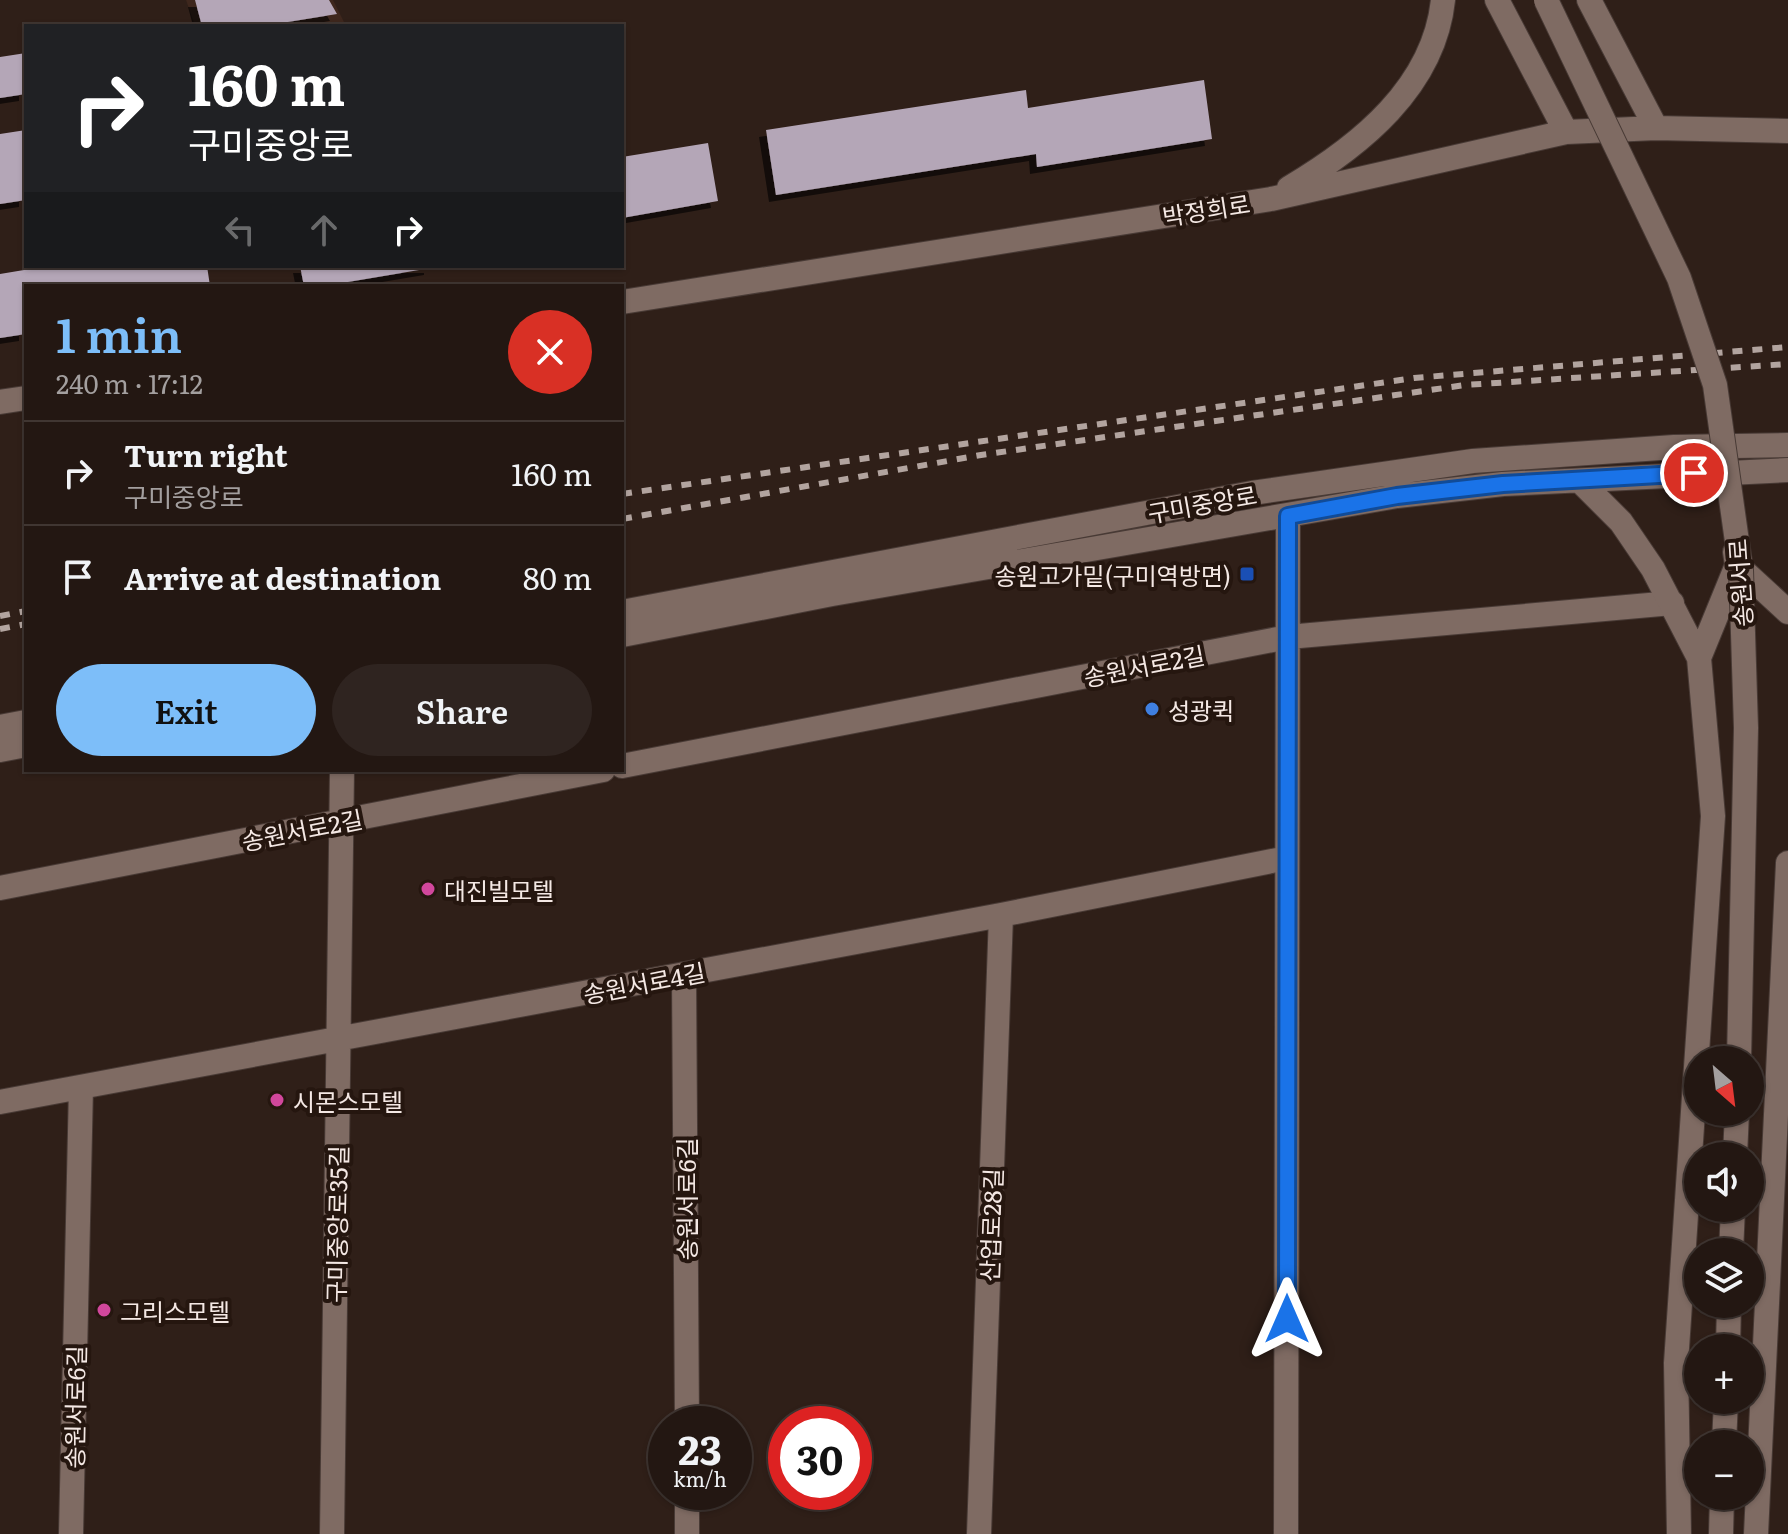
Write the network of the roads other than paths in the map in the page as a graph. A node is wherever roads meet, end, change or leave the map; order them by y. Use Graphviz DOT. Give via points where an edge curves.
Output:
graph roads {
  1 [pos="1443,0"];
  2 [pos="1497,0"];
  3 [pos="1546,0"];
  4 [pos="1589,0"];
  5 [pos="1656,128"];
  6 [pos="1788,131"];
  7 [pos="1566,132"];
  8 [pos="1271,199"];
  9 [pos="624,302"];
  10 [pos="24,398"];
  11 [pos="0,402"];
  12 [pos="1788,445"];
  13 [pos="1721,458"];
  14 [pos="1788,470"];
  15 [pos="1580,481"];
  16 [pos="1288,516"];
  17 [pos="1737,565"];
  18 [pos="1672,603"];
  19 [pos="624,612"];
  20 [pos="1788,612"];
  21 [pos="624,635"];
  22 [pos="1288,637"];
  23 [pos="1699,658"];
  24 [pos="24,722"];
  25 [pos="0,727"];
  26 [pos="24,745"];
  27 [pos="0,750"];
  28 [pos="624,766"];
  29 [pos="342,772"];
  30 [pos="593,772"];
  31 [pos="341,821"];
  32 [pos="1287,858"];
  33 [pos="1788,863"];
  34 [pos="0,888"];
  35 [pos="1001,915"];
  36 [pos="684,974"];
  37 [pos="338,1039"];
  38 [pos="1739,1046"];
  39 [pos="81,1087"];
  40 [pos="0,1102"];
  41 [pos="687,1406"];
  42 [pos="687,1510"];
  43 [pos="1722,1510"];
  44 [pos="71,1534"];
  45 [pos="332,1534"];
  46 [pos="687,1534"];
  47 [pos="979,1534"];
  48 [pos="1286,1534"];
  49 [pos="1679,1534"];
  50 [pos="1721,1534"];
  51 [pos="1756,1534"];
  1 -- 8 [label="street" via="1435,46 1413,86 1333,162"];
  2 -- 7 [label="street"];
  3 -- 38 [label="street, 송원서로, bridge" via="1679,278 1715,385 1741,570 1746,744"];
  4 -- 5 [label="street"];
  5 -- 6 [label="street, 박정희로"];
  5 -- 7 [label="street, 박정희로"];
  7 -- 8 [label="street, 박정희로"];
  8 -- 9 [label="street, 박정희로"];
  10 -- 11 [label="street"];
  12 -- 13 [label="street, 구미중앙로"];
  13 -- 14 [label="street, 구미중앙로"];
  13 -- 15 [label="street, 구미중앙로"];
  13 -- 17 [label="street"];
  13 -- 19 [label="street, 구미중앙로" via="1473,461 1252,493"];
  15 -- 16 [label="street, 구미중앙로" via="1397,496"];
  15 -- 18 [label="street" via="1621,522"];
  16 -- 21 [label="street, 구미중앙로"];
  16 -- 22 [label="street"];
  17 -- 20 [label="street"];
  17 -- 23 [label="street"];
  18 -- 22 [label="street, 송원서로2길"];
  18 -- 23 [label="street"];
  22 -- 28 [label="street, 송원서로2길"];
  22 -- 32 [label="street"];
  23 -- 49 [label="street" via="1713,816 1676,1363"];
  24 -- 25 [label="street"];
  26 -- 27 [label="street"];
  29 -- 31 [label="street, 구미중앙로35길"];
  30 -- 31 [label="street, 송원서로2길"];
  31 -- 34 [label="street, 송원서로2길"];
  31 -- 37 [label="street, 구미중앙로35길"];
  32 -- 35 [label="street, 송원서로4길"];
  32 -- 48 [label="street"];
  33 -- 51 [label="street"];
  35 -- 36 [label="street, 송원서로4길"];
  35 -- 47 [label="street, 산업로28길"];
  36 -- 37 [label="street, 송원서로4길"];
  36 -- 41 [label="street, 송원서로6길"];
  37 -- 39 [label="street, 송원서로4길"];
  37 -- 45 [label="street, 구미중앙로35길"];
  39 -- 40 [label="street, 송원서로4길"];
  39 -- 44 [label="street, 송원서로6길"];
  42 -- 46 [label="street"];
  43 -- 50 [label="street"];
}
